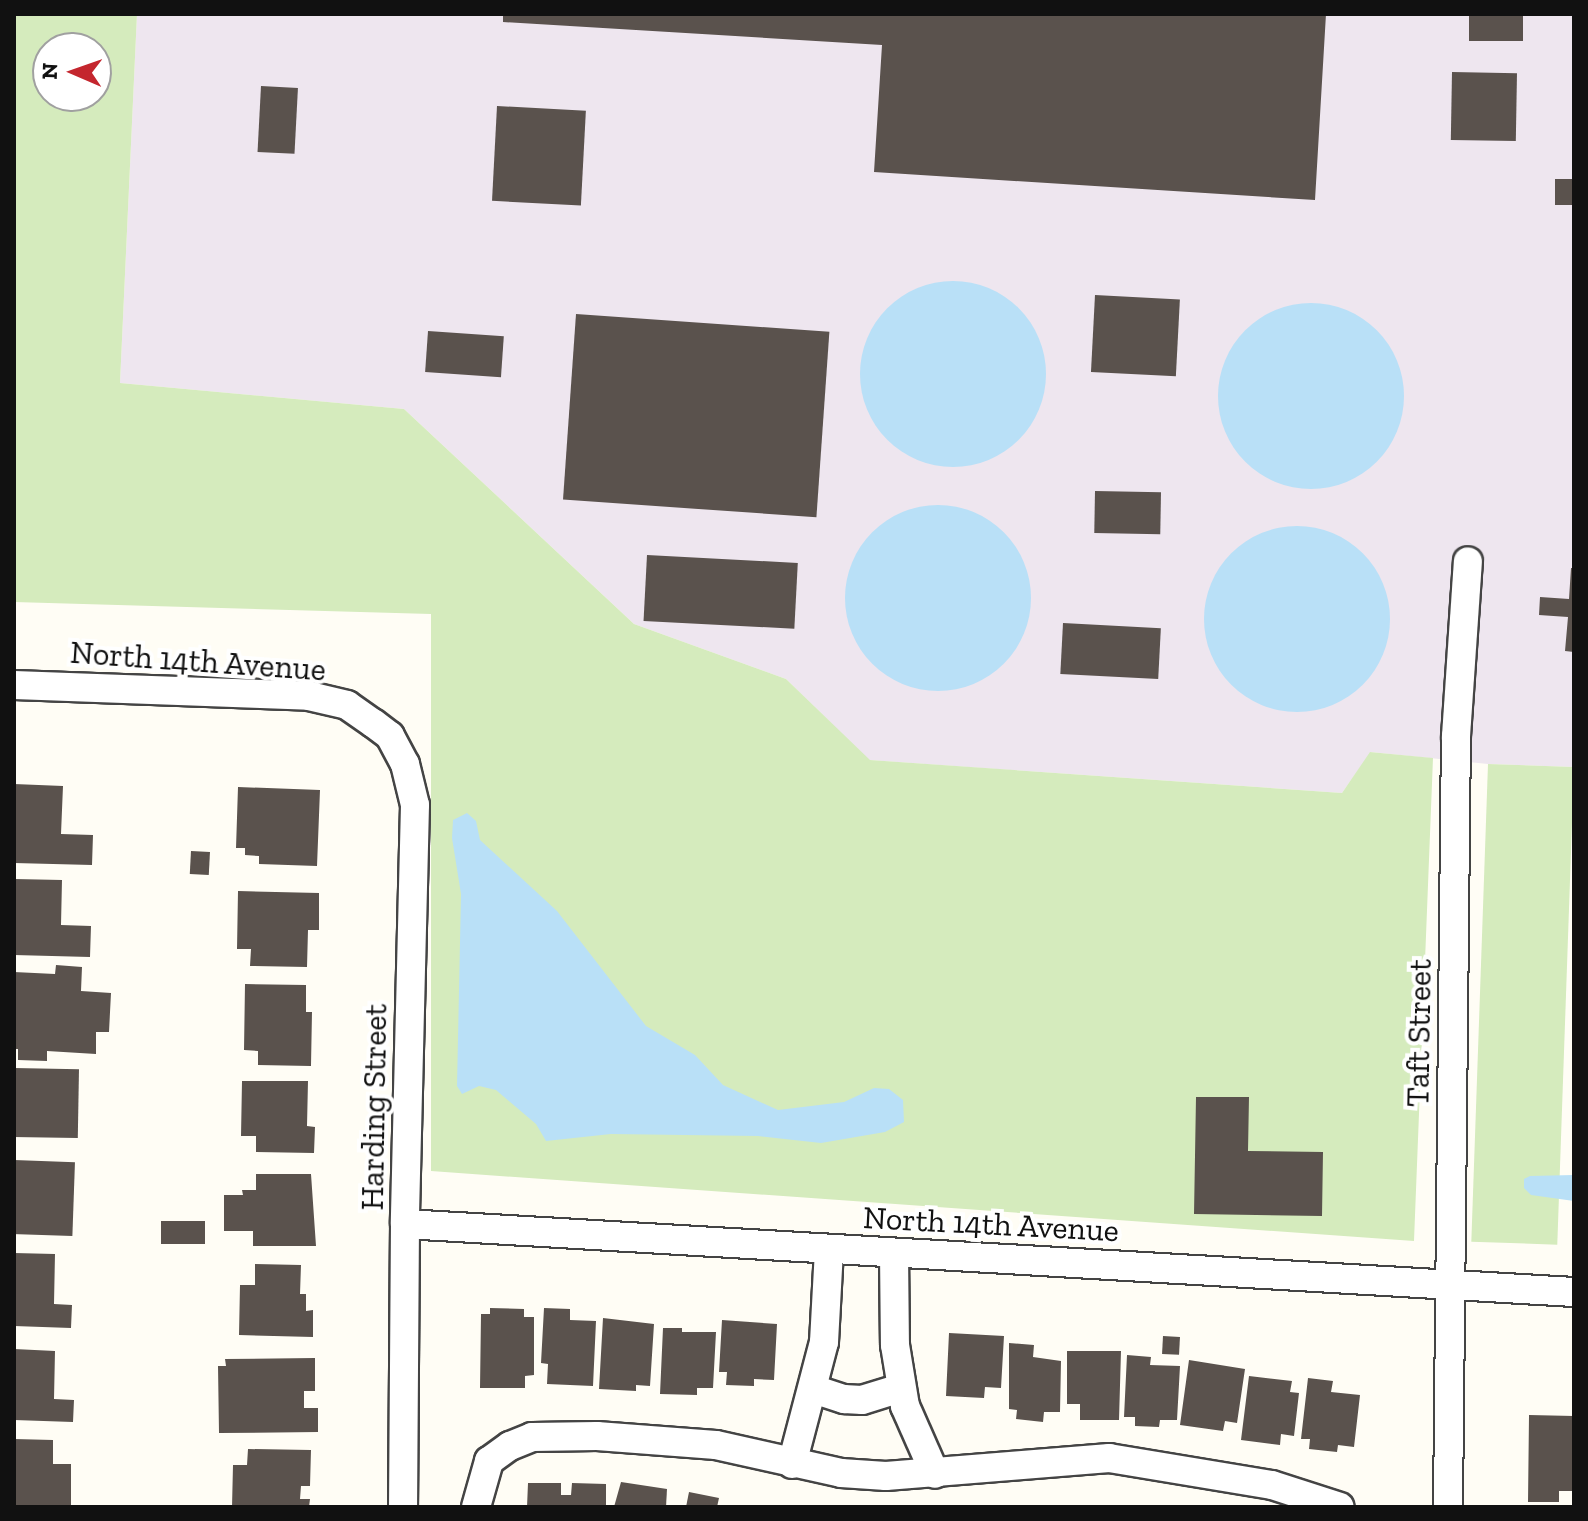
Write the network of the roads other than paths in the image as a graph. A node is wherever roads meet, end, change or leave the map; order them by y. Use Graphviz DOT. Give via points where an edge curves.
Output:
graph roads {
  1 [pos="1468,561"];
  2 [pos="14,685"];
  3 [pos="373,723"];
  4 [pos="405,1224"];
  5 [pos="829,1249"];
  6 [pos="894,1253"];
  7 [pos="1449,1286"];
  8 [pos="1574,1292"];
  9 [pos="901,1388"];
  10 [pos="813,1389"];
  11 [pos="792,1464"];
  12 [pos="935,1474"];
  13 [pos="403,1507"];
  14 [pos="476,1507"];
  15 [pos="1340,1507"];
  16 [pos="1448,1507"];
  1 -- 7 [label="street, Taft Street" via="1456,736"];
  2 -- 3 [label="street, North 14th Avenue" via="309,696 347,705"];
  3 -- 4 [label="street, Harding Street" via="390,736 405,764 415,805"];
  4 -- 5 [label="street, North 14th Avenue"];
  4 -- 13 [label="street, Harding Street"];
  5 -- 6 [label="street, North 14th Avenue"];
  5 -- 10 [label="street" via="828,1303"];
  6 -- 7 [label="street, North 14th Avenue"];
  6 -- 9 [label="street"];
  7 -- 8 [label="street, North 14th Avenue"];
  7 -- 16 [label="street, Taft Street"];
  9 -- 10 [label="street" via="862,1400"];
  9 -- 12 [label="street"];
  10 -- 11 [label="street"];
  11 -- 12 [label="street" via="841,1473"];
  11 -- 14 [label="street" via="716,1445 532,1437 489,1461"];
  12 -- 15 [label="street" via="1109,1458 1272,1485"];
}
